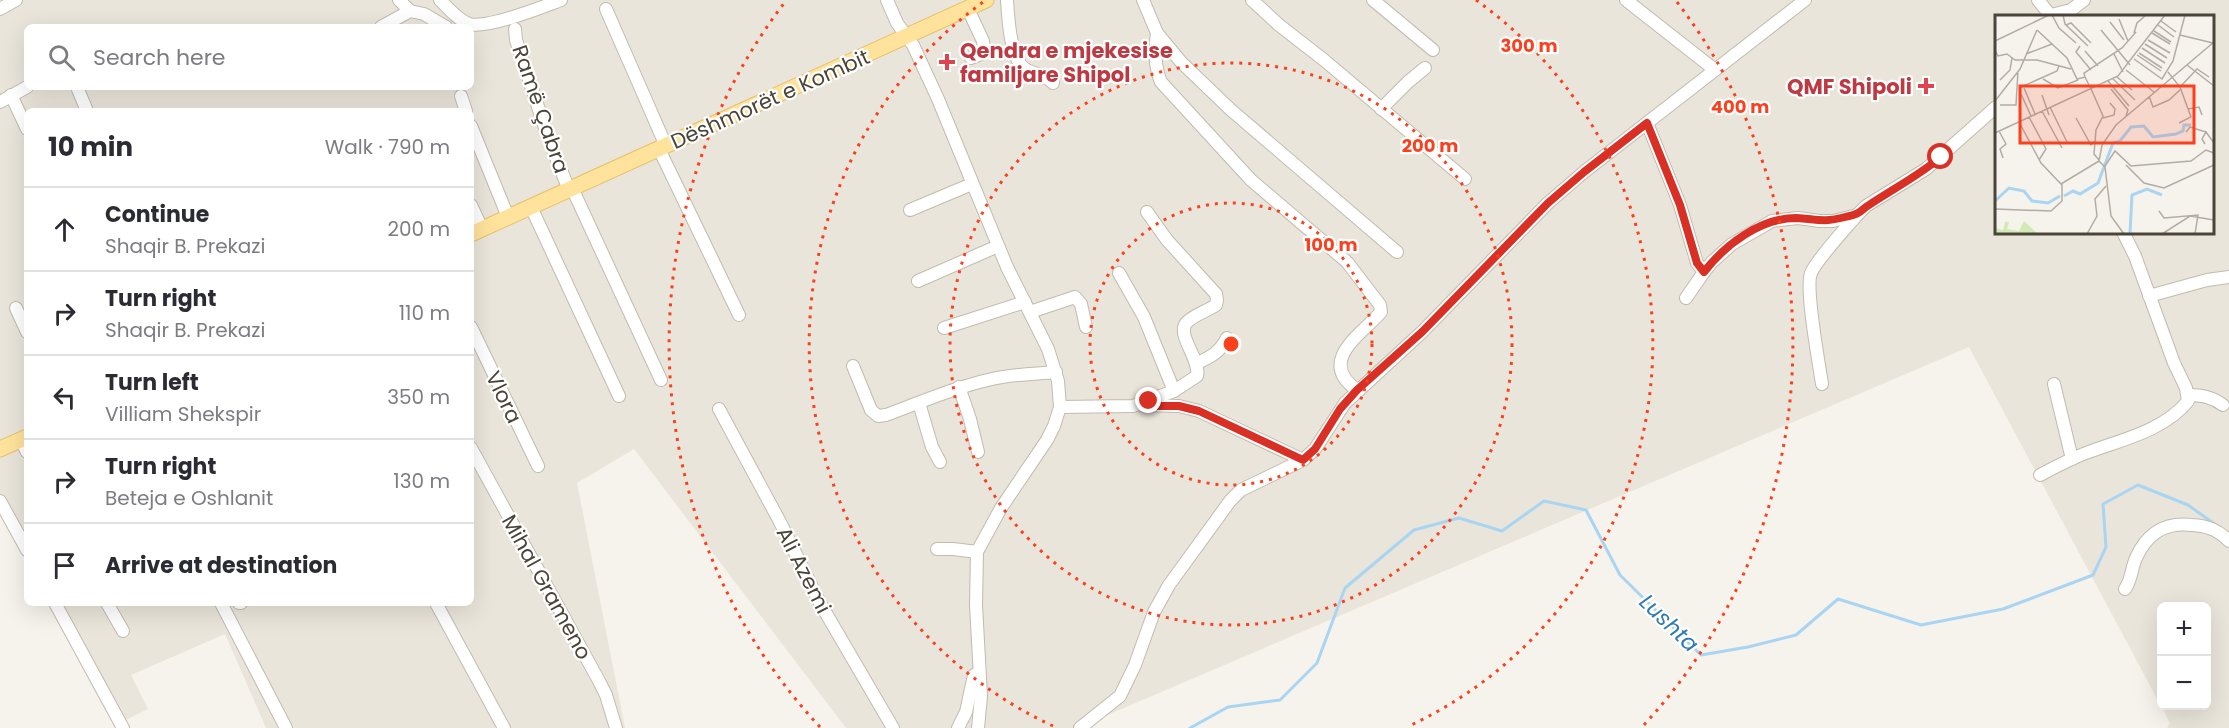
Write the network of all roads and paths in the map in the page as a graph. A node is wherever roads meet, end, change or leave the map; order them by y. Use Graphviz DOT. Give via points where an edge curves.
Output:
graph roads {
  1 [pos="16,0"];
  2 [pos="399,0"];
  3 [pos="887,0"];
  4 [pos="986,0"];
  5 [pos="1007,0"];
  6 [pos="1143,0"];
  7 [pos="1252,0"];
  8 [pos="1373,0"];
  9 [pos="1626,0"];
  10 [pos="1805,0"];
  11 [pos="2038,0"];
  12 [pos="2084,0"];
  13 [pos="554,1"];
  14 [pos="444,2"];
  15 [pos="0,9"];
  16 [pos="606,9"];
  17 [pos="968,9"];
  18 [pos="410,11"];
  19 [pos="2050,15"];
  20 [pos="2054,15"];
  21 [pos="386,24"];
  22 [pos="441,24"];
  23 [pos="463,24"];
  24 [pos="474,24"];
  25 [pos="515,29"];
  26 [pos="1157,33"];
  27 [pos="907,37"];
  28 [pos="1433,50"];
  29 [pos="971,58"];
  30 [pos="1425,68"];
  31 [pos="1715,70"];
  32 [pos="1053,83"];
  33 [pos="24,89"];
  34 [pos="78,90"];
  35 [pos="461,96"];
  36 [pos="6,98"];
  37 [pos="86,108"];
  38 [pos="465,108"];
  39 [pos="1995,108"];
  40 [pos="1381,109"];
  41 [pos="1647,123"];
  42 [pos="24,125"];
  43 [pos="474,133"];
  44 [pos="663,148"];
  45 [pos="1465,179"];
  46 [pos="972,184"];
  47 [pos="570,189"];
  48 [pos="531,207"];
  49 [pos="910,210"];
  50 [pos="1147,212"];
  51 [pos="1857,214"];
  52 [pos="508,217"];
  53 [pos="477,231"];
  54 [pos="2124,234"];
  55 [pos="998,246"];
  56 [pos="1397,252"];
  57 [pos="1704,272"];
  58 [pos="1119,273"];
  59 [pos="2229,277"];
  60 [pos="918,281"];
  61 [pos="2149,296"];
  62 [pos="1686,298"];
  63 [pos="1028,307"];
  64 [pos="16,308"];
  65 [pos="740,315"];
  66 [pos="24,325"];
  67 [pos="1086,327"];
  68 [pos="944,328"];
  69 [pos="474,333"];
  70 [pos="1227,338"];
  71 [pos="1197,363"];
  72 [pos="853,366"];
  73 [pos="1056,372"];
  74 [pos="661,380"];
  75 [pos="1821,384"];
  76 [pos="2054,384"];
  77 [pos="959,387"];
  78 [pos="1357,390"];
  79 [pos="1174,391"];
  80 [pos="2188,395"];
  81 [pos="619,396"];
  82 [pos="919,403"];
  83 [pos="1140,404"];
  84 [pos="2223,405"];
  85 [pos="1060,407"];
  86 [pos="719,409"];
  87 [pos="24,443"];
  88 [pos="0,449"];
  89 [pos="978,452"];
  90 [pos="474,453"];
  91 [pos="2072,459"];
  92 [pos="1303,460"];
  93 [pos="940,462"];
  94 [pos="538,466"];
  95 [pos="2040,475"];
  96 [pos="0,501"];
  97 [pos="2229,542"];
  98 [pos="24,545"];
  99 [pos="937,549"];
  100 [pos="977,552"];
  101 [pos="2125,589"];
  102 [pos="57,606"];
  103 [pos="109,606"];
  104 [pos="223,606"];
  105 [pos="438,606"];
  106 [pos="123,632"];
  107 [pos="978,669"];
  108 [pos="123,728"];
  109 [pos="286,728"];
  110 [pos="504,728"];
  111 [pos="616,728"];
  112 [pos="893,728"];
  113 [pos="958,728"];
  114 [pos="978,728"];
  115 [pos="1080,728"];
  1 -- 15 [label="street"];
  2 -- 18 [label="street"];
  3 -- 27 [label="street"];
  4 -- 17 [label="main road, Dëshmorët e Kombit"];
  5 -- 32 [label="street" via="1017,62"];
  6 -- 26 [label="street"];
  7 -- 40 [label="street"];
  8 -- 28 [label="street"];
  9 -- 31 [label="street"];
  10 -- 31 [label="street"];
  11 -- 19 [label="street"];
  12 -- 20 [label="street" via="2071,10"];
  13 -- 24 [label="street" via="494,22"];
  14 -- 23 [label="street"];
  16 -- 44 [label="street"];
  17 -- 27 [label="main road, Dëshmorët e Kombit"];
  17 -- 29 [label="street" via="984,49"];
  18 -- 21 [label="street"];
  18 -- 22 [label="street" via="421,12"];
  25 -- 47 [label="street, Ramë Çabra" via="548,137"];
  26 -- 56 [label="street" via="1223,103"];
  26 -- 78 [label="street" via="1155,53 1161,82 1251,180 1347,262 1380,304 1381,312 1343,353 1343,376"];
  27 -- 44 [label="main road, Dëshmorët e Kombit"];
  27 -- 46 [label="street" via="938,99"];
  30 -- 40 [label="street"];
  31 -- 41 [label="street"];
  33 -- 36 [label="street"];
  34 -- 37 [label="street"];
  35 -- 38 [label="street"];
  36 -- 42 [label="street"];
  39 -- 51 [label="street" via="1926,169"];
  40 -- 45 [label="street"];
  41 -- 57 [label="street" via="1680,205 1697,263"];
  41 -- 78 [label="street" via="1548,203 1422,332"];
  43 -- 52 [label="street"];
  44 -- 47 [label="main road, Dëshmorët e Kombit"];
  44 -- 65 [label="street"];
  46 -- 49 [label="street"];
  46 -- 55 [label="street"];
  47 -- 48 [label="main road, Dëshmorët e Kombit"];
  47 -- 74 [label="street"];
  48 -- 52 [label="main road, Dëshmorët e Kombit"];
  48 -- 81 [label="street"];
  50 -- 71 [label="street" via="1216,294 1216,304 1183,329"];
  51 -- 57 [label="street" via="1833,220 1772,221 1732,244"];
  51 -- 75 [label="street" via="1810,277"];
  52 -- 53 [label="main road, Dëshmorët e Kombit"];
  54 -- 61 [label="street"];
  55 -- 60 [label="street"];
  55 -- 63 [label="street"];
  57 -- 62 [label="street"];
  58 -- 79 [label="street" via="1144,317"];
  59 -- 61 [label="street"];
  61 -- 80 [label="street"];
  63 -- 67 [label="street" via="1076,297"];
  63 -- 68 [label="street"];
  63 -- 73 [label="street"];
  64 -- 66 [label="street"];
  69 -- 94 [label="street, Vlora"];
  70 -- 71 [label="street" via="1214,355"];
  71 -- 79 [label="street" via="1197,376"];
  72 -- 82 [label="street" via="878,416"];
  73 -- 77 [label="street" via="1009,375"];
  73 -- 85 [label="street"];
  76 -- 91 [label="street"];
  77 -- 82 [label="street"];
  77 -- 89 [label="street"];
  78 -- 92 [label="street"];
  79 -- 83 [label="street"];
  80 -- 84 [label="street" via="2202,395"];
  80 -- 91 [label="street" via="2182,409 2144,432"];
  82 -- 93 [label="street"];
  83 -- 85 [label="street"];
  83 -- 92 [label="street" via="1199,411"];
  85 -- 100 [label="street" via="1047,440"];
  86 -- 112 [label="street, Ali Azemi" via="820,603"];
  87 -- 88 [label="main road"];
  90 -- 111 [label="street, Mihal Grameno" via="599,681"];
  91 -- 95 [label="street"];
  92 -- 115 [label="street" via="1241,490 1230,501 1169,585 1120,696"];
  96 -- 98 [label="street"];
  97 -- 101 [label="street" via="2208,527 2166,526 2142,547"];
  99 -- 100 [label="street"];
  100 -- 107 [label="street"];
  102 -- 108 [label="street"];
  103 -- 106 [label="street"];
  104 -- 109 [label="street"];
  105 -- 110 [label="street"];
  107 -- 113 [label="street"];
  107 -- 114 [label="street"];
}
